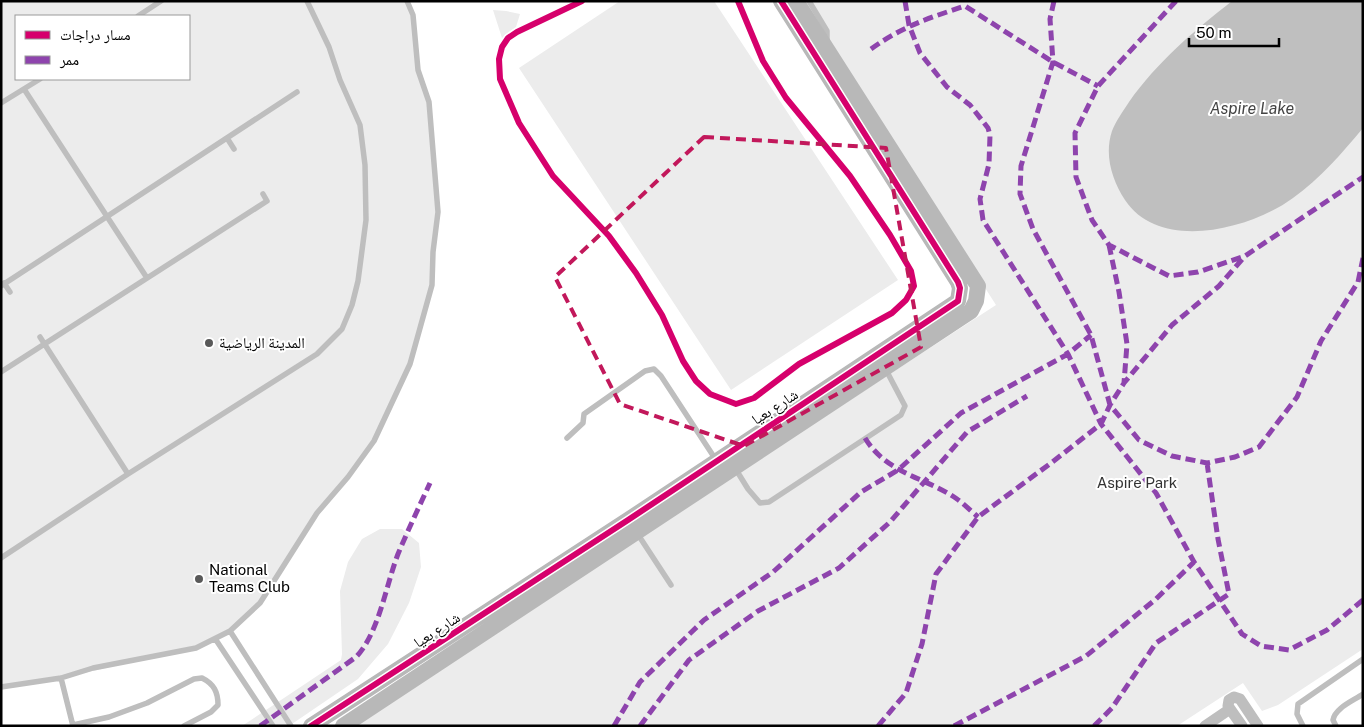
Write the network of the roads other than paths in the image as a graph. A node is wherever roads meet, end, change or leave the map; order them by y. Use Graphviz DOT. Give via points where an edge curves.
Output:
graph roads {
  1 [pos="161,1"];
  2 [pos="307,1"];
  3 [pos="407,1"];
  4 [pos="781,1"];
  5 [pos="796,1"];
  6 [pos="809,1"];
  7 [pos="140,15"];
  8 [pos="825,47"];
  9 [pos="38,80"];
  10 [pos="24,88"];
  11 [pos="297,92"];
  12 [pos="1,103"];
  13 [pos="227,138"];
  14 [pos="234,149"];
  15 [pos="263,194"];
  16 [pos="107,216"];
  17 [pos="147,278"];
  18 [pos="3,285"];
  19 [pos="10,292"];
  20 [pos="40,337"];
  21 [pos="44,344"];
  22 [pos="881,362"];
  23 [pos="1,372"];
  24 [pos="567,438"];
  25 [pos="725,468"];
  26 [pos="128,474"];
  27 [pos="633,526"];
  28 [pos="1,558"];
  29 [pos="670,585"];
  30 [pos="230,631"];
  31 [pos="216,640"];
  32 [pos="1363,658"];
  33 [pos="61,678"];
  34 [pos="1,687"];
  35 [pos="1363,694"];
  36 [pos="1230,709"];
  37 [pos="73,726"];
  38 [pos="184,726"];
  39 [pos="273,726"];
  40 [pos="291,726"];
  41 [pos="311,726"];
  42 [pos="343,726"];
  43 [pos="1205,726"];
  44 [pos="1242,726"];
  45 [pos="1258,726"];
  46 [pos="1303,726"];
  47 [pos="1336,726"];
  1 -- 7 [label="lane"];
  2 -- 26 [label="lane" via="360,125 366,220 352,305 342,329 317,354"];
  3 -- 30 [label="lane" via="413,15 418,70 429,102 438,212 432,285 410,364 374,441 317,513 260,603"];
  4 -- 22 [label="street, شارع بعيا" via="960,288 958,301"];
  5 -- 8 [label="street, شارع بعيا"];
  6 -- 8 [label="lane" via="827,31"];
  8 -- 22 [label="street, شارع بعيا" via="978,286 971,311"];
  9 -- 10 [label="lane"];
  10 -- 12 [label="lane"];
  10 -- 16 [label="lane"];
  11 -- 13 [label="lane"];
  13 -- 14 [label="lane"];
  13 -- 16 [label="lane"];
  15 -- 17 [label="lane" via="267,201"];
  16 -- 17 [label="lane"];
  16 -- 18 [label="lane"];
  17 -- 21 [label="lane"];
  18 -- 19 [label="lane"];
  20 -- 21 [label="lane"];
  21 -- 23 [label="lane"];
  21 -- 26 [label="lane"];
  22 -- 25 [label="street, شارع بعيا"];
  22 -- 25 [label="lane" via="904,406 901,415 769,502 760,503"];
  24 -- 25 [label="lane" via="583,423 584,414 645,371 654,369"];
  25 -- 27 [label="street, شارع بعيا"];
  26 -- 28 [label="lane"];
  27 -- 29 [label="lane"];
  27 -- 41 [label="street, شارع بعيا"];
  27 -- 42 [label="street, شارع بعيا"];
  30 -- 31 [label="lane"];
  30 -- 40 [label="lane"];
  31 -- 33 [label="lane" via="196,648 93,668"];
  31 -- 39 [label="lane"];
  32 -- 46 [label="lane" via="1298,704 1296,714"];
  33 -- 34 [label="lane"];
  33 -- 37 [label="lane"];
  35 -- 47 [label="lane" via="1334,715"];
  36 -- 43 [label="street"];
  36 -- 44 [label="street"];
  36 -- 45 [label="street" via="1229,700 1234,697 1240,699"];
  37 -- 38 [label="lane" via="147,703 194,679 211,682 218,695 218,706"];
}
